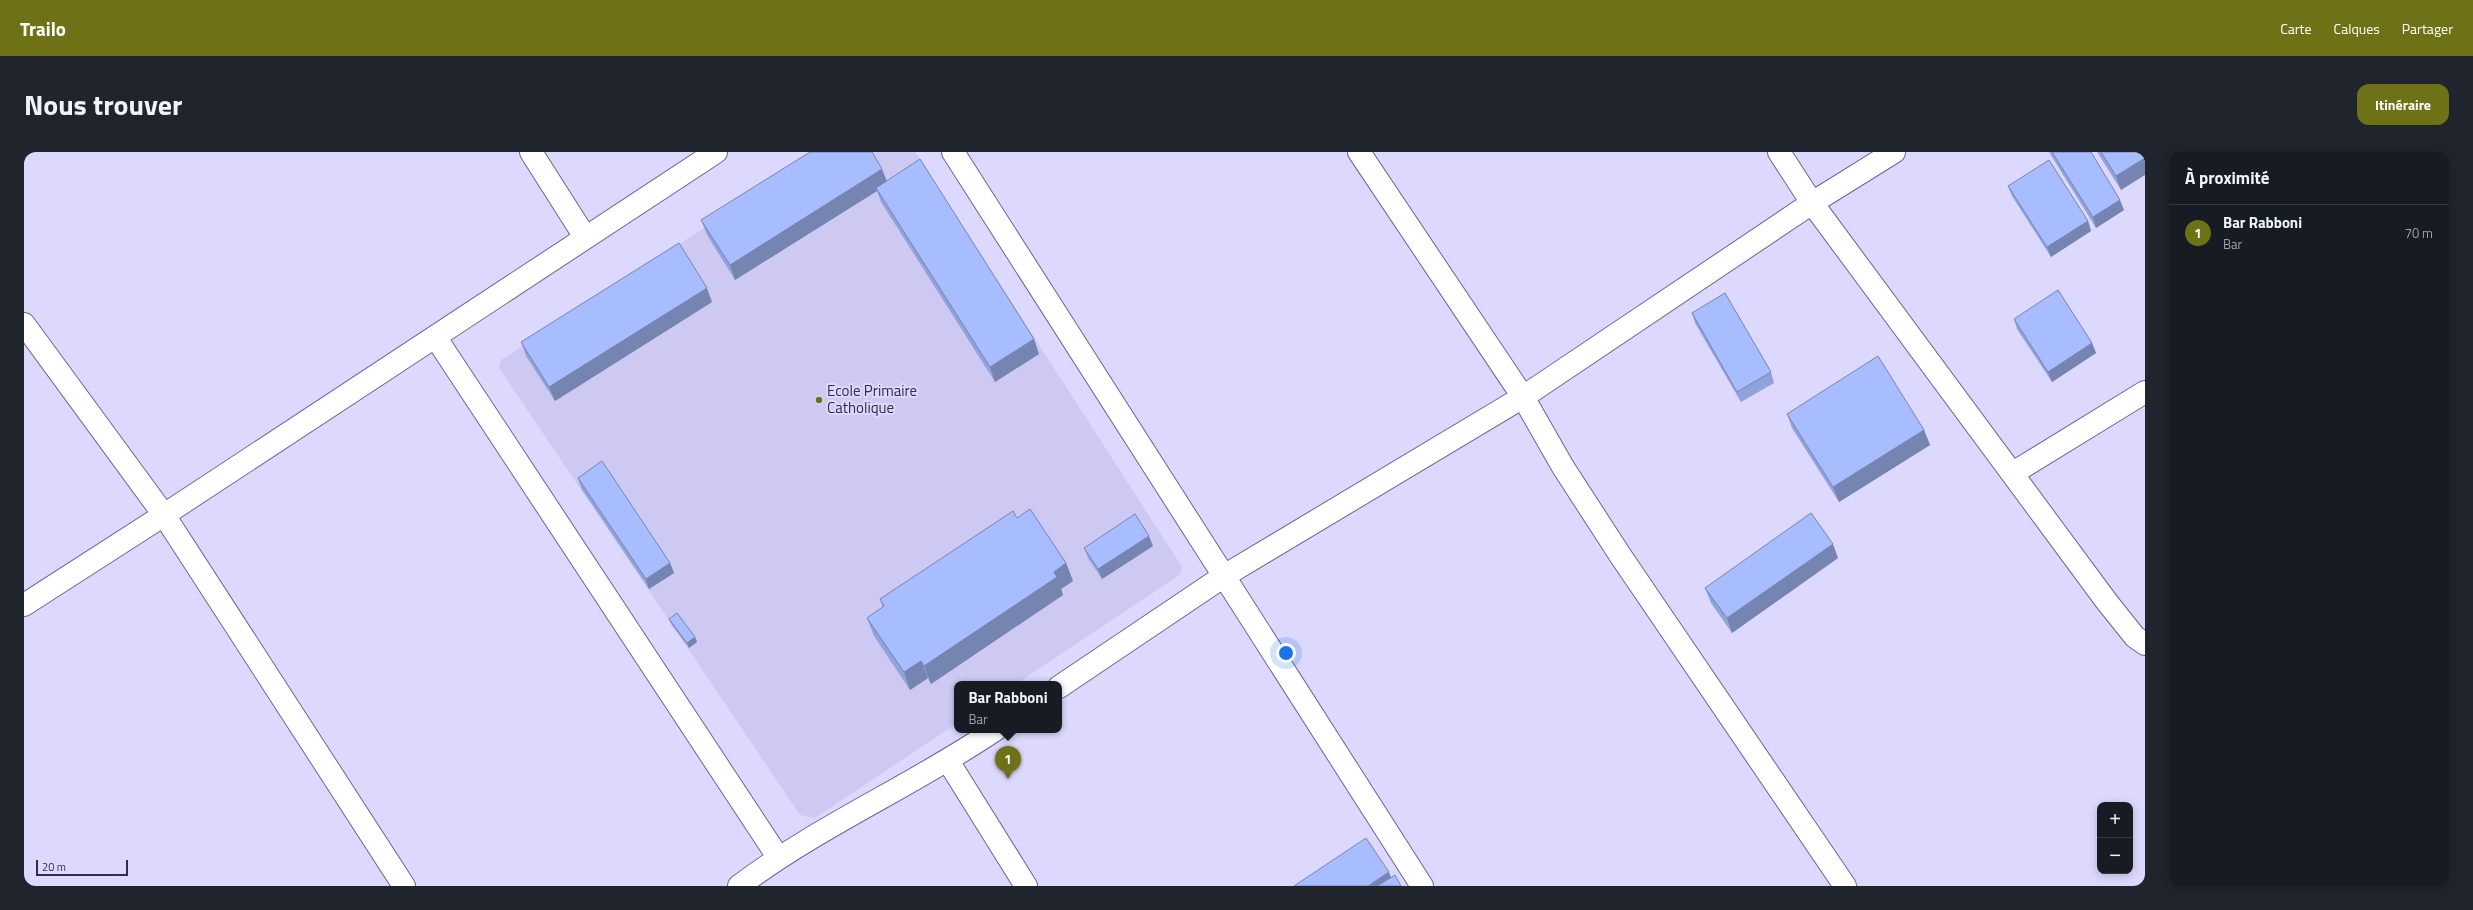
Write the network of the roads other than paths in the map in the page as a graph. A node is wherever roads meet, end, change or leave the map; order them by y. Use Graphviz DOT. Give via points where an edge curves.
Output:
graph roads {
  1 [pos="531,152"];
  2 [pos="716,152"];
  3 [pos="953,152"];
  4 [pos="1359,152"];
  5 [pos="1779,152"];
  6 [pos="1894,152"];
  7 [pos="1812,203"];
  8 [pos="585,237"];
  9 [pos="24,324"];
  10 [pos="436,338"];
  11 [pos="2145,392"];
  12 [pos="1523,397"];
  13 [pos="2013,474"];
  14 [pos="164,516"];
  15 [pos="1224,576"];
  16 [pos="24,605"];
  17 [pos="2145,644"];
  18 [pos="1062,685"];
  19 [pos="991,733"];
  20 [pos="948,762"];
  21 [pos="778,857"];
  22 [pos="404,886"];
  23 [pos="739,886"];
  24 [pos="1026,886"];
  25 [pos="1422,886"];
  26 [pos="1845,886"];
  1 -- 8 [label="street"];
  2 -- 8 [label="street"];
  3 -- 15 [label="street"];
  4 -- 12 [label="street"];
  5 -- 7 [label="street"];
  6 -- 7 [label="street"];
  7 -- 12 [label="street"];
  7 -- 13 [label="street"];
  8 -- 10 [label="street"];
  9 -- 14 [label="street"];
  10 -- 14 [label="street"];
  10 -- 21 [label="street"];
  11 -- 13 [label="street"];
  12 -- 15 [label="street"];
  12 -- 26 [label="street" via="1563,467 1620,555"];
  13 -- 17 [label="street" via="2106,602 2135,637"];
  14 -- 16 [label="street"];
  14 -- 22 [label="street"];
  15 -- 18 [label="street"];
  15 -- 25 [label="street"];
  19 -- 20 [label="street"];
  20 -- 21 [label="street"];
  20 -- 24 [label="street"];
  21 -- 23 [label="street"];
}
